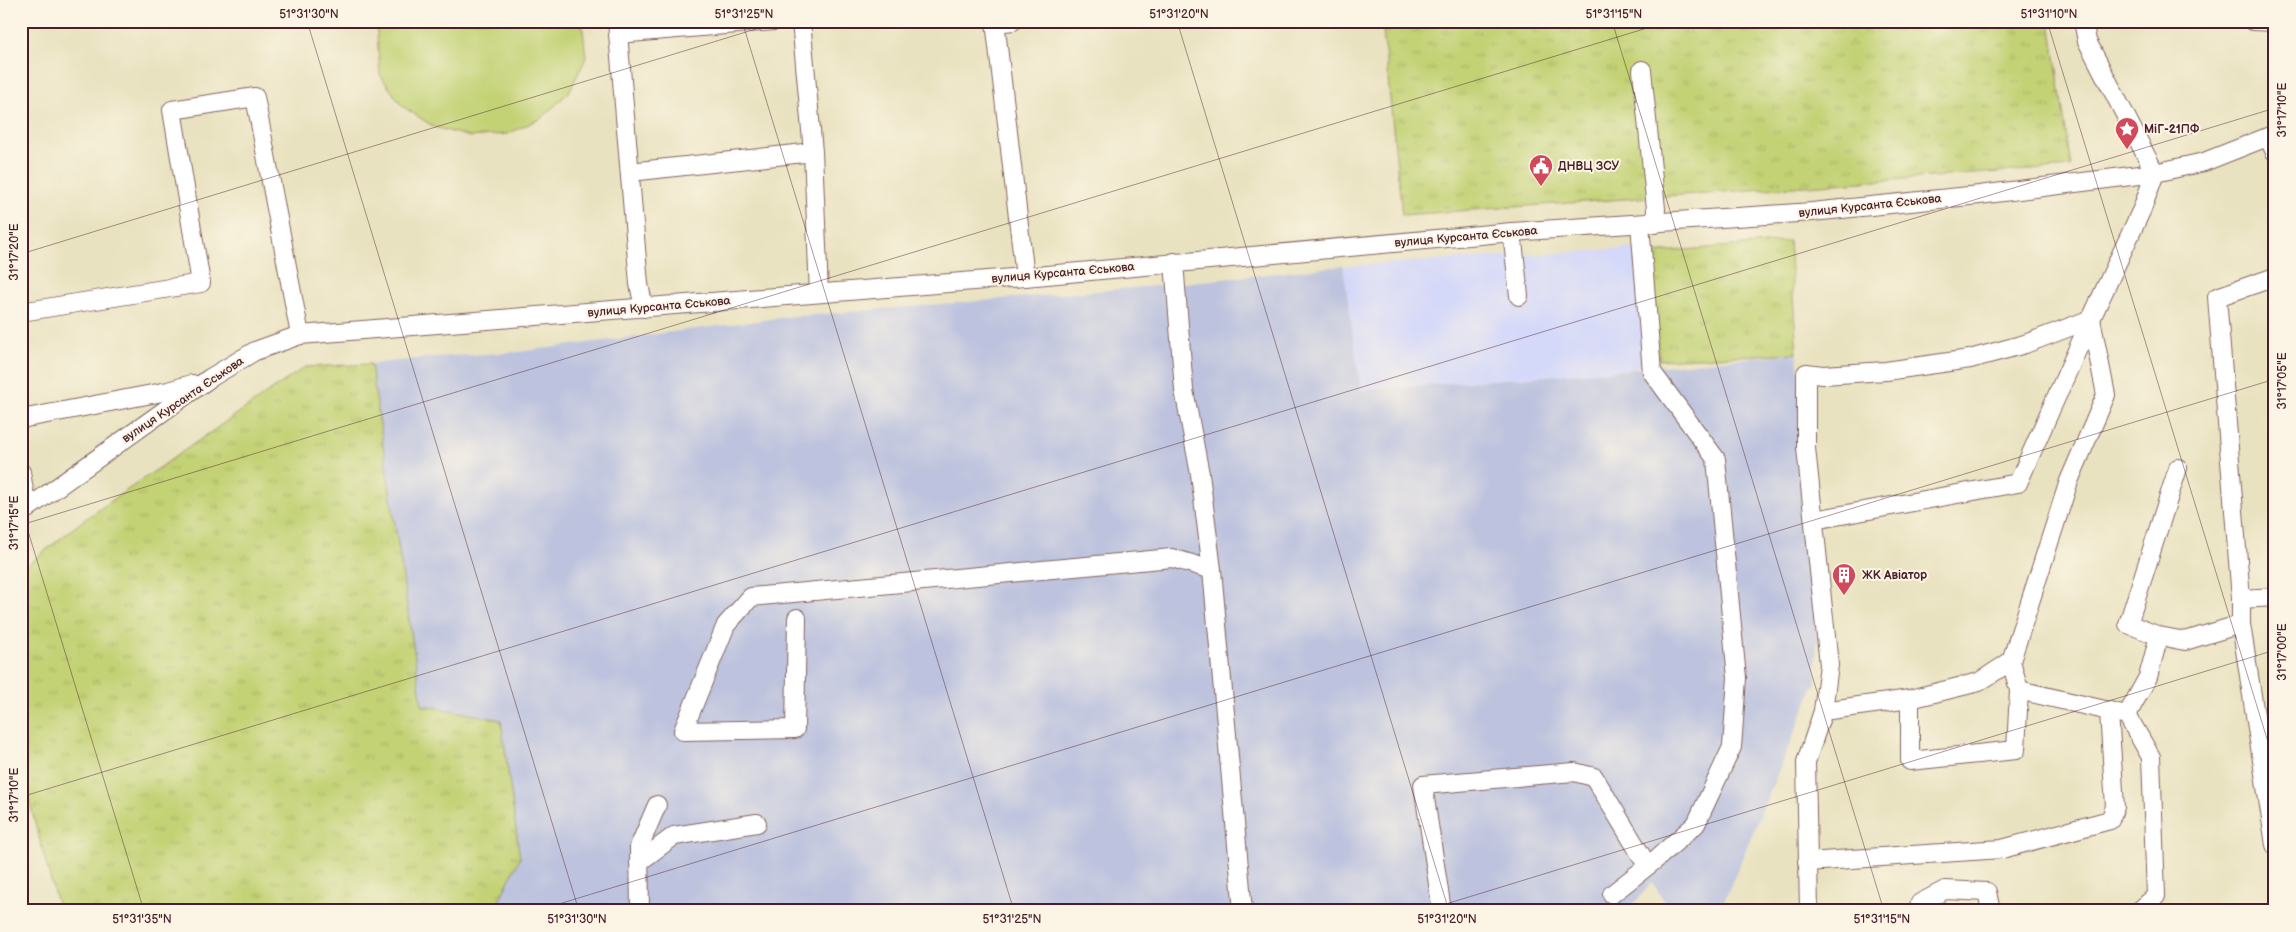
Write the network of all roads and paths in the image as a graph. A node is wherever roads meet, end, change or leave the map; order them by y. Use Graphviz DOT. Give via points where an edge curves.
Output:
graph roads {
  1 [pos="774,21"];
  2 [pos="801,21"];
  3 [pos="2082,21"];
  4 [pos="2253,21"];
  5 [pos="1001,22"];
  6 [pos="2275,22"];
  7 [pos="617,28"];
  8 [pos="1642,70"];
  9 [pos="2273,141"];
  10 [pos="813,152"];
  11 [pos="630,172"];
  12 [pos="2155,173"];
  13 [pos="1648,224"];
  14 [pos="1512,232"];
  15 [pos="1174,262"];
  16 [pos="1025,277"];
  17 [pos="2275,277"];
  18 [pos="819,293"];
  19 [pos="1518,296"];
  20 [pos="644,308"];
  21 [pos="21,312"];
  22 [pos="2091,319"];
  23 [pos="300,335"];
  24 [pos="210,378"];
  25 [pos="21,419"];
  26 [pos="2178,468"];
  27 [pos="21,472"];
  28 [pos="24,511"];
  29 [pos="1814,520"];
  30 [pos="1212,570"];
  31 [pos="2275,597"];
  32 [pos="2241,599"];
  33 [pos="797,618"];
  34 [pos="2241,624"];
  35 [pos="2159,636"];
  36 [pos="2011,661"];
  37 [pos="2019,690"];
  38 [pos="1910,699"];
  39 [pos="1823,711"];
  40 [pos="2109,711"];
  41 [pos="2127,716"];
  42 [pos="657,805"];
  43 [pos="756,823"];
  44 [pos="2275,845"];
  45 [pos="639,862"];
  46 [pos="1807,862"];
  47 [pos="1647,865"];
  48 [pos="1612,894"];
  49 [pos="640,911"];
  50 [pos="1244,911"];
  51 [pos="1442,911"];
  52 [pos="1809,911"];
  53 [pos="1917,911"];
  54 [pos="1991,911"];
  55 [pos="2139,911"];
  1 -- 7 [label="street"];
  2 -- 10 [label="street"];
  3 -- 12 [label="street" via="2087,41"];
  4 -- 6 [label="street"];
  5 -- 16 [label="street"];
  7 -- 11 [label="street"];
  8 -- 13 [label="street" via="1656,209"];
  9 -- 12 [label="street, вулиця Курсанта Єськова"];
  10 -- 11 [label="street"];
  10 -- 18 [label="street"];
  11 -- 20 [label="street" via="639,284"];
  12 -- 13 [label="street, вулиця Курсанта Єськова" via="1822,211"];
  12 -- 22 [label="street" via="2142,209"];
  13 -- 14 [label="street, вулиця Курсанта Єськова"];
  13 -- 47 [label="street" via="1652,372 1716,459 1737,678 1732,747 1696,824"];
  14 -- 15 [label="street, вулиця Курсанта Єськова"];
  14 -- 19 [label="street"];
  15 -- 16 [label="street, вулиця Курсанта Єськова"];
  15 -- 30 [label="street" via="1184,390 1200,474"];
  16 -- 18 [label="street, вулиця Курсанта Єськова"];
  17 -- 32 [label="street" via="2217,297"];
  18 -- 20 [label="street, вулиця Курсанта Єськова"];
  20 -- 23 [label="street, вулиця Курсанта Єськова"];
  21 -- 23 [label="street" via="200,283 172,110 255,97"];
  22 -- 29 [label="street" via="2018,483"];
  22 -- 29 [label="street" via="2024,344 1970,359 1886,371 1806,373 1806,448"];
  22 -- 36 [label="street" via="2106,395 2069,481"];
  23 -- 24 [label="street, вулиця Курсанта Єськова" via="255,351"];
  24 -- 25 [label="street" via="168,391"];
  24 -- 28 [label="street, вулиця Курсанта Єськова"];
  26 -- 35 [label="street" via="2128,624"];
  27 -- 28 [label="street"];
  29 -- 39 [label="street" via="1829,665"];
  30 -- 33 [label="street" via="1172,558 751,598 726,625 683,731 794,729"];
  30 -- 50 [label="street"];
  31 -- 32 [label="street"];
  32 -- 34 [label="street"];
  34 -- 35 [label="street" via="2185,641"];
  34 -- 44 [label="street"];
  35 -- 41 [label="street" via="2148,677"];
  36 -- 37 [label="street"];
  36 -- 38 [label="street" via="1978,682"];
  37 -- 38 [label="street" via="2016,750 1910,761"];
  37 -- 40 [label="street"];
  38 -- 39 [label="street"];
  39 -- 46 [label="street" via="1806,762"];
  40 -- 41 [label="street"];
  40 -- 46 [label="street" via="2116,807 2110,820 2002,849"];
  41 -- 55 [label="street" via="2150,757 2156,896"];
  42 -- 45 [label="street" via="639,847"];
  43 -- 45 [label="street" via="674,836"];
  45 -- 49 [label="street"];
  46 -- 52 [label="street"];
  47 -- 48 [label="street"];
  47 -- 51 [label="street" via="1594,777 1574,772 1423,785"];
  53 -- 54 [label="street" via="1920,903 1945,890 1987,892"];
}
